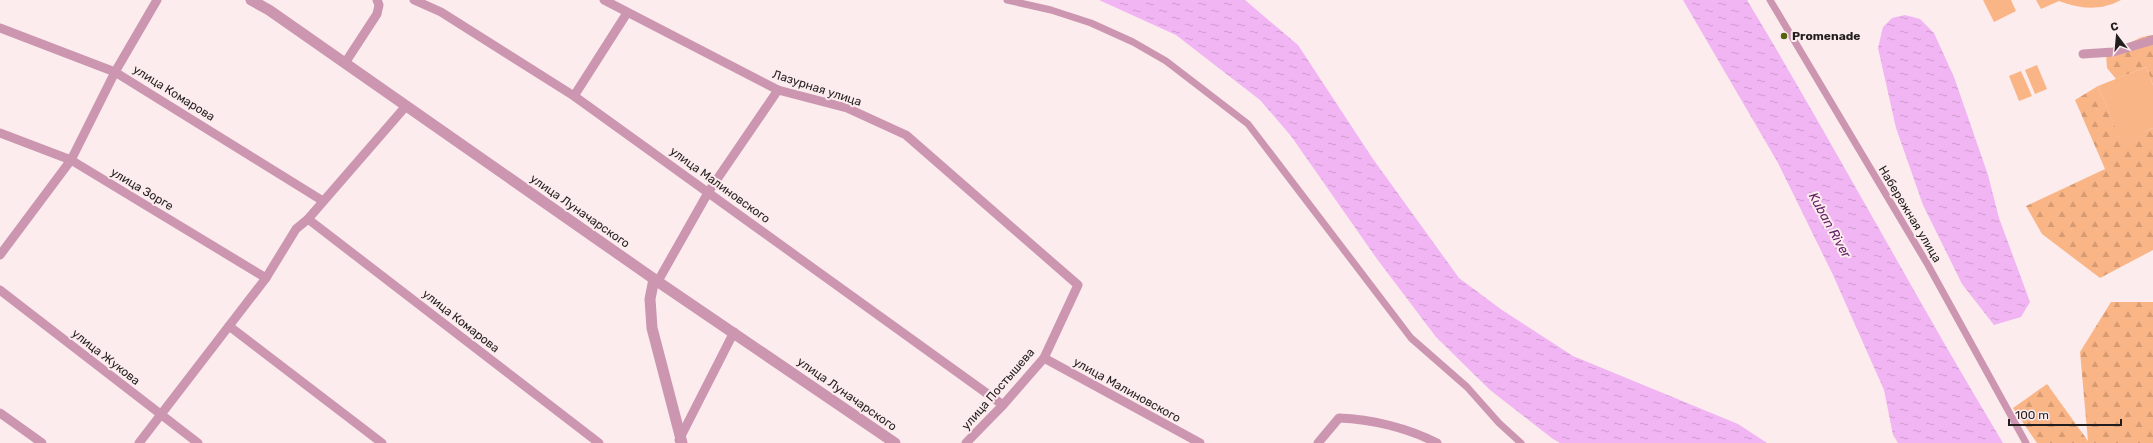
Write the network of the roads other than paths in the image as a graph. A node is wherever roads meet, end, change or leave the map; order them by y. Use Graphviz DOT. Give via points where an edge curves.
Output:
graph roads {
  1 [pos="158,0"];
  2 [pos="251,0"];
  3 [pos="377,0"];
  4 [pos="414,0"];
  5 [pos="604,0"];
  6 [pos="1007,0"];
  7 [pos="1770,0"];
  8 [pos="628,13"];
  9 [pos="0,28"];
  10 [pos="2153,40"];
  11 [pos="2083,54"];
  12 [pos="345,63"];
  13 [pos="115,72"];
  14 [pos="778,90"];
  15 [pos="574,96"];
  16 [pos="406,106"];
  17 [pos="0,133"];
  18 [pos="71,160"];
  19 [pos="708,191"];
  20 [pos="323,201"];
  21 [pos="308,219"];
  22 [pos="0,255"];
  23 [pos="266,278"];
  24 [pos="656,280"];
  25 [pos="1078,285"];
  26 [pos="0,290"];
  27 [pos="228,326"];
  28 [pos="734,332"];
  29 [pos="1044,358"];
  30 [pos="1003,405"];
  31 [pos="0,413"];
  32 [pos="161,415"];
  33 [pos="680,441"];
  34 [pos="42,443"];
  35 [pos="139,443"];
  36 [pos="198,443"];
  37 [pos="382,443"];
  38 [pos="599,443"];
  39 [pos="895,443"];
  40 [pos="966,443"];
  41 [pos="1200,443"];
  42 [pos="1318,443"];
  43 [pos="1437,443"];
  44 [pos="1521,443"];
  45 [pos="2026,443"];
  1 -- 13 [label="street"];
  2 -- 12 [label="street, улица Луначарского"];
  3 -- 12 [label="street" via="377,14"];
  4 -- 15 [label="street, улица Малиновского" via="440,12"];
  5 -- 8 [label="street, Лазурная улица"];
  6 -- 44 [label="street" via="1091,23 1132,42 1166,61 1248,124 1411,338 1467,387 1498,423"];
  7 -- 45 [label="street, Набережная улица" via="1928,265"];
  8 -- 14 [label="street, Лазурная улица"];
  8 -- 15 [label="street"];
  9 -- 13 [label="street, улица Комарова"];
  10 -- 11 [label="street" via="2113,52"];
  12 -- 16 [label="street, улица Луначарского"];
  13 -- 18 [label="street"];
  13 -- 20 [label="street, улица Комарова"];
  14 -- 19 [label="street"];
  14 -- 25 [label="street, Лазурная улица" via="847,108 906,135"];
  15 -- 19 [label="street, улица Малиновского"];
  16 -- 20 [label="street"];
  16 -- 24 [label="street, улица Луначарского"];
  17 -- 18 [label="street, улица Зорге"];
  18 -- 22 [label="street"];
  18 -- 23 [label="street, улица Зорге"];
  19 -- 24 [label="street"];
  19 -- 30 [label="street, улица Малиновского"];
  20 -- 21 [label="street"];
  21 -- 23 [label="street" via="296,229"];
  21 -- 38 [label="street, улица Комарова"];
  23 -- 27 [label="street"];
  24 -- 28 [label="street, улица Луначарского"];
  24 -- 33 [label="street" via="650,299 652,328"];
  25 -- 29 [label="street, улица Постышева"];
  26 -- 32 [label="street, улица Жукова"];
  27 -- 32 [label="street"];
  27 -- 37 [label="street"];
  28 -- 33 [label="street"];
  28 -- 39 [label="street, улица Луначарского"];
  29 -- 30 [label="street, улица Постышева"];
  29 -- 41 [label="street, улица Малиновского"];
  30 -- 40 [label="street, улица Постышева"];
  31 -- 34 [label="street"];
  32 -- 35 [label="street"];
  32 -- 36 [label="street, улица Жукова"];
  42 -- 43 [label="street" via="1339,418 1358,419 1421,434"];
}
